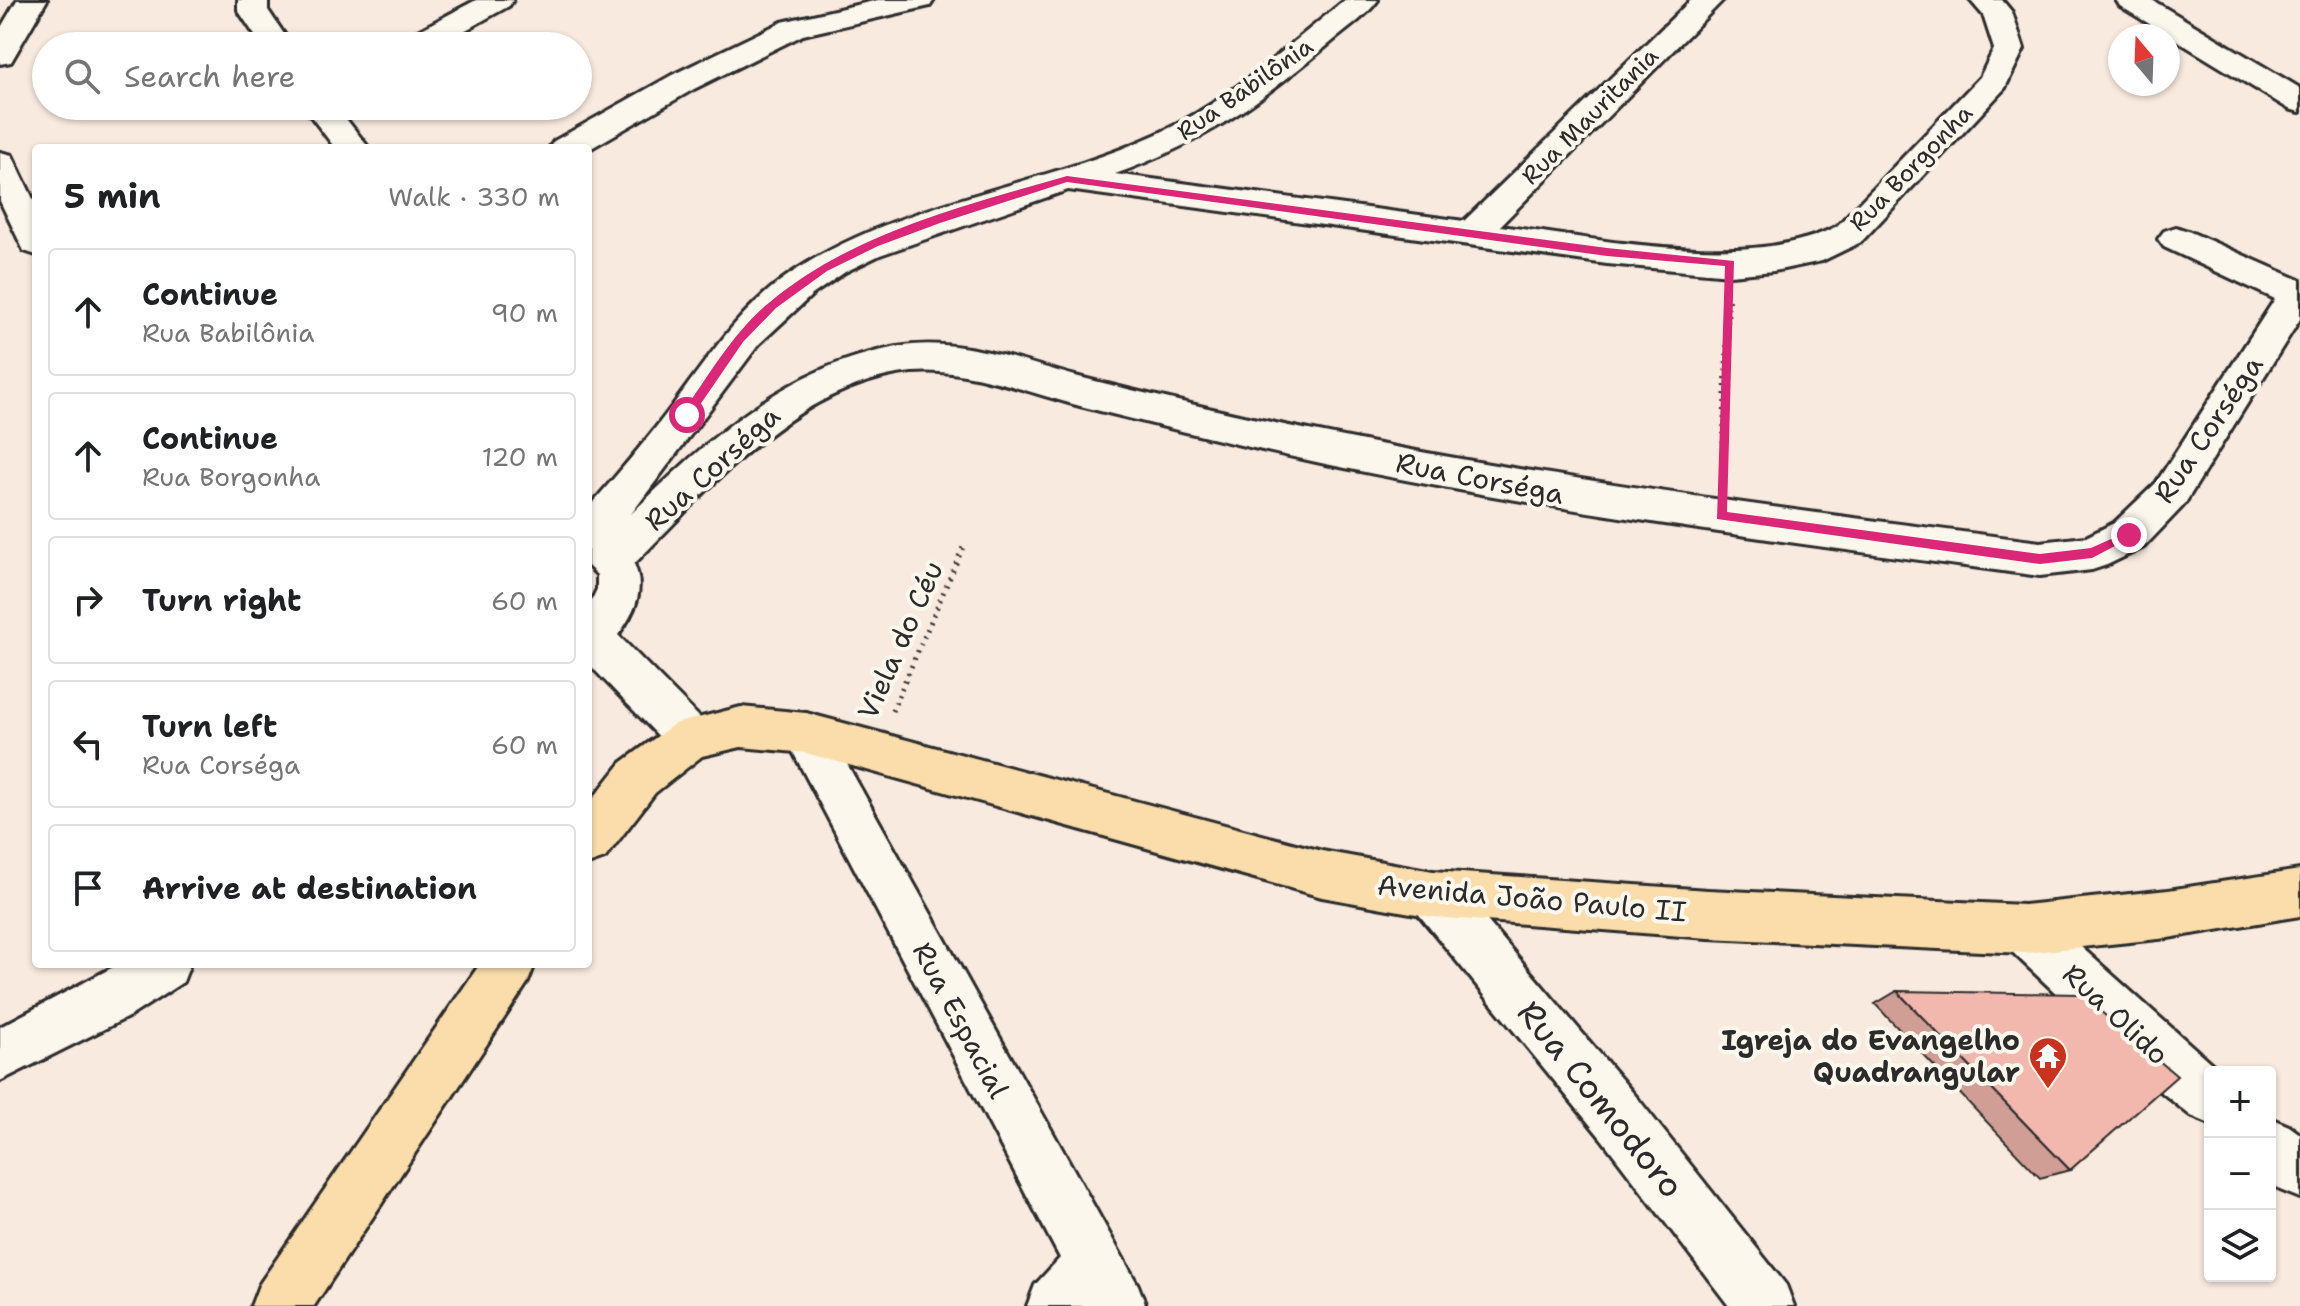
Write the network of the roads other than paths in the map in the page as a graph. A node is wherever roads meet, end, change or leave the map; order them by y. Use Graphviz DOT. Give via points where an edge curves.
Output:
graph roads {
  1 [pos="32,0"];
  2 [pos="253,0"];
  3 [pos="498,0"];
  4 [pos="919,0"];
  5 [pos="1363,0"];
  6 [pos="1708,0"];
  7 [pos="1985,0"];
  8 [pos="2131,0"];
  9 [pos="828,8"];
  10 [pos="268,32"];
  11 [pos="440,32"];
  12 [pos="0,55"];
  13 [pos="2300,102"];
  14 [pos="330,120"];
  15 [pos="349,144"];
  16 [pos="573,144"];
  17 [pos="0,163"];
  18 [pos="1067,179"];
  19 [pos="1473,232"];
  20 [pos="32,234"];
  21 [pos="2176,239"];
  22 [pos="2298,295"];
  23 [pos="595,548"];
  24 [pos="592,633"];
  25 [pos="592,639"];
  26 [pos="806,733"];
  27 [pos="690,738"];
  28 [pos="592,837"];
  29 [pos="2300,893"];
  30 [pos="1433,894"];
  31 [pos="2024,929"];
  32 [pos="159,968"];
  33 [pos="508,968"];
  34 [pos="0,1055"];
  35 [pos="2204,1092"];
  36 [pos="2276,1150"];
  37 [pos="2300,1170"];
  38 [pos="313,1281"];
  39 [pos="1105,1285"];
  40 [pos="280,1306"];
  41 [pos="1056,1306"];
  42 [pos="1765,1306"];
  1 -- 12 [label="street"];
  2 -- 10 [label="street" via="253,10"];
  3 -- 11 [label="street"];
  4 -- 9 [label="street"];
  5 -- 18 [label="street, Rua Babilônia" via="1214,116 1170,141"];
  6 -- 19 [label="street, Rua Mauritania"];
  7 -- 19 [label="street, Rua Borgonha" via="1997,12 2009,49 1994,81 1878,207 1849,234 1822,249 1730,263"];
  8 -- 13 [label="street"];
  9 -- 16 [label="street"];
  14 -- 15 [label="street"];
  17 -- 20 [label="street"];
  18 -- 19 [label="street, Rua Borgonha"];
  18 -- 23 [label="street, Rua Babilônia" via="874,244 823,268 772,305 740,340"];
  21 -- 22 [label="street"];
  22 -- 23 [label="street, Rua Corséga" via="2170,494 2129,535 2092,553 2040,559 1551,493 1322,448 967,360 901,360 844,373 801,391"];
  23 -- 24 [label="street" via="618,574 620,589 615,606"];
  25 -- 27 [label="street"];
  26 -- 27 [label="main road, Avenida João Paulo II" via="741,727"];
  26 -- 30 [label="main road, Avenida João Paulo II" via="1322,874"];
  26 -- 39 [label="street, Rua Espacial"];
  27 -- 28 [label="main road, Avenida João Paulo II" via="638,778"];
  29 -- 31 [label="main road, Avenida João Paulo II"];
  30 -- 31 [label="main road, Avenida João Paulo II"];
  30 -- 42 [label="street, Rua Comodoro" via="1620,1119"];
  31 -- 35 [label="street, Rua Olido"];
  32 -- 34 [label="street"];
  33 -- 38 [label="main road"];
  36 -- 37 [label="street"];
  38 -- 40 [label="main road"];
  39 -- 41 [label="street"];
}
